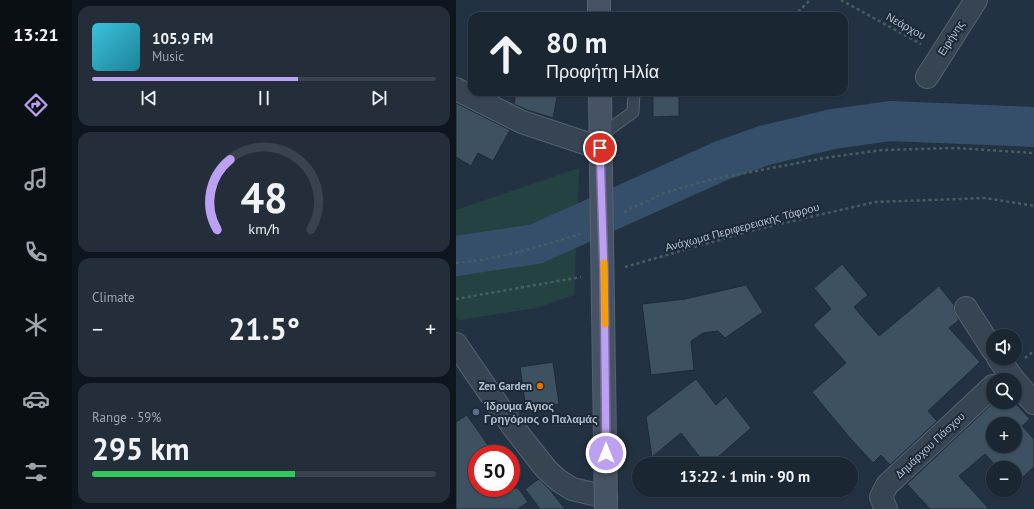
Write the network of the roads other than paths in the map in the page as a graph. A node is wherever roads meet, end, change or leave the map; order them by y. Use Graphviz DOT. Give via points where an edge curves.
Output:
graph roads {
  1 [pos="599,0"];
  2 [pos="976,0"];
  3 [pos="599,12"];
  4 [pos="927,77"];
  5 [pos="456,89"];
  6 [pos="468,95"];
  7 [pos="470,96"];
  8 [pos="600,96"];
  9 [pos="634,96"];
  10 [pos="600,142"];
  11 [pos="966,308"];
  12 [pos="986,339"];
  13 [pos="456,344"];
  14 [pos="1022,392"];
  15 [pos="986,394"];
  16 [pos="1034,403"];
  17 [pos="606,503"];
  18 [pos="886,509"];
  1 -- 3 [label="main road"];
  2 -- 4 [label="street, Ειρήνης"];
  5 -- 6 [label="street"];
  7 -- 10 [label="street" via="522,122"];
  8 -- 10 [label="main road"];
  9 -- 10 [label="lane" via="633,112"];
  10 -- 17 [label="main road, bridge"];
  11 -- 12 [label="street"];
  13 -- 17 [label="street" via="513,427 546,469 572,489"];
  14 -- 16 [label="street"];
  15 -- 18 [label="street, Δημάρχου Πάσχου" via="887,485 881,496"];
}
